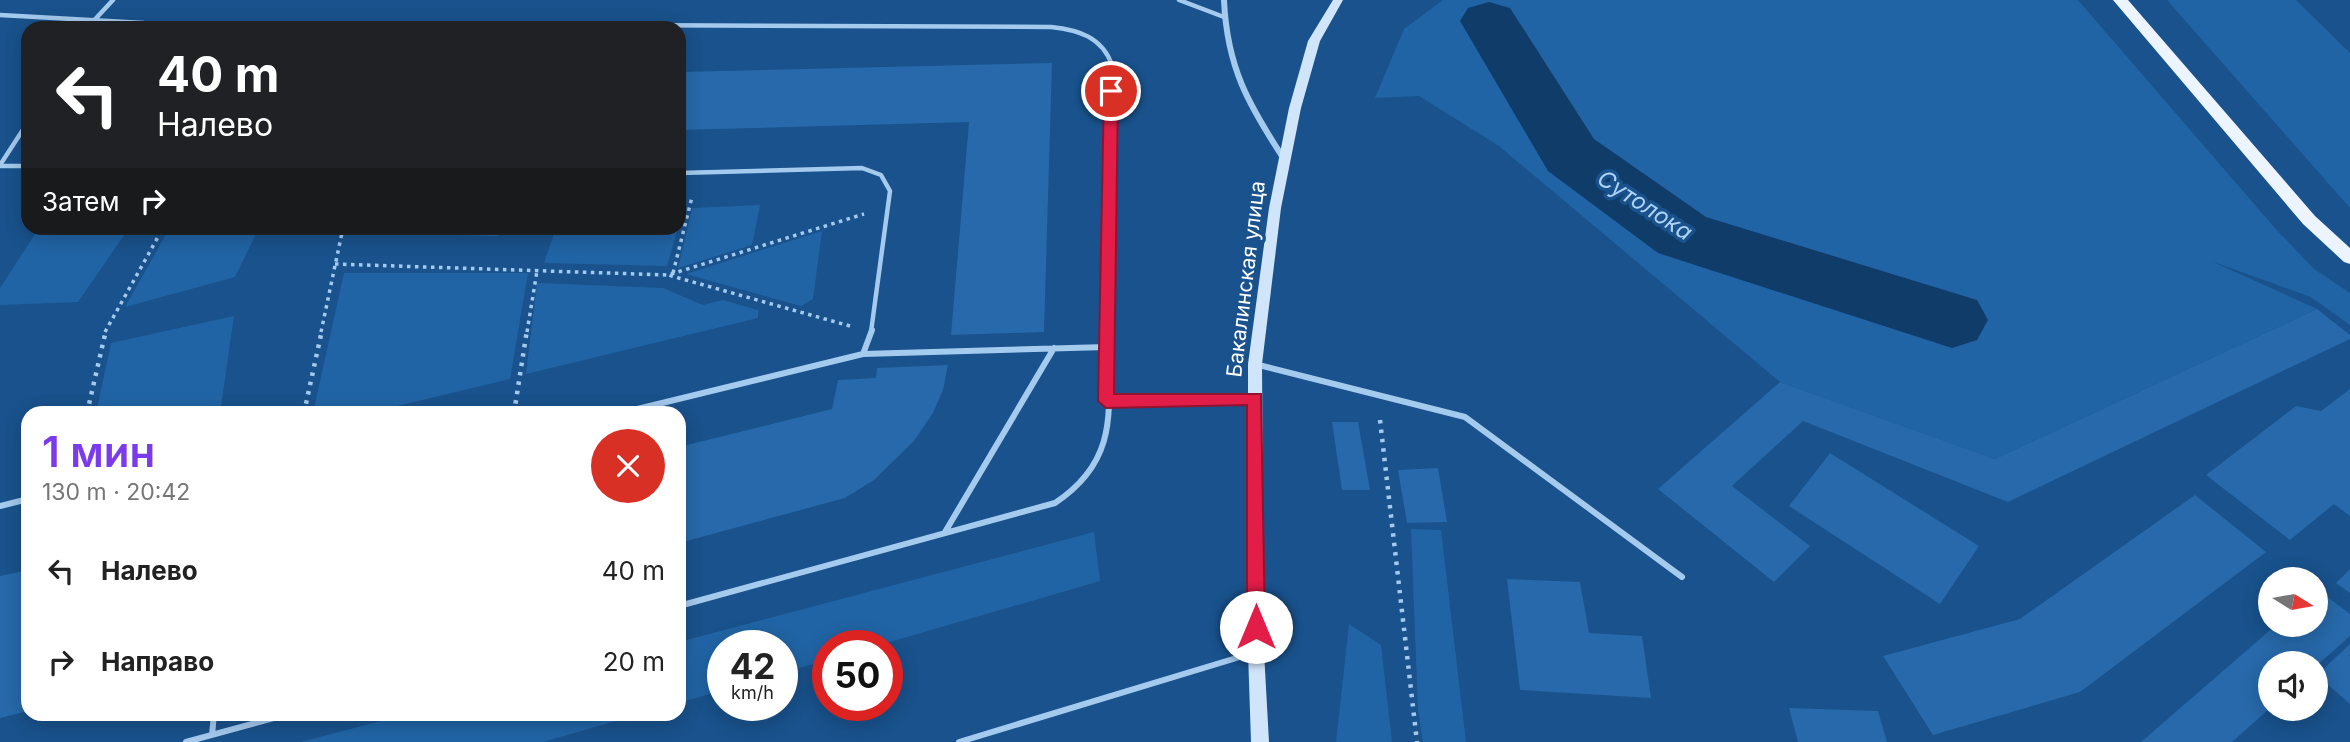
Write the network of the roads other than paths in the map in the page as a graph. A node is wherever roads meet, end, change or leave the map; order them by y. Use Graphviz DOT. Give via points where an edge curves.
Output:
graph roads {
  1 [pos="113,0"];
  2 [pos="1179,0"];
  3 [pos="1224,0"];
  4 [pos="1338,0"];
  5 [pos="2120,0"];
  6 [pos="0,15"];
  7 [pos="1224,17"];
  8 [pos="92,20"];
  9 [pos="170,21"];
  10 [pos="686,27"];
  11 [pos="21,133"];
  12 [pos="1284,159"];
  13 [pos="0,166"];
  14 [pos="21,166"];
  15 [pos="686,173"];
  16 [pos="2350,257"];
  17 [pos="1107,347"];
  18 [pos="1054,348"];
  19 [pos="863,354"];
  20 [pos="1255,364"];
  21 [pos="1255,399"];
  22 [pos="1106,401"];
  23 [pos="650,406"];
  24 [pos="21,501"];
  25 [pos="0,506"];
  26 [pos="945,533"];
  27 [pos="1682,578"];
  28 [pos="686,604"];
  29 [pos="1256,652"];
  30 [pos="213,721"];
  31 [pos="263,721"];
  32 [pos="212,735"];
  33 [pos="186,742"];
  34 [pos="959,742"];
  35 [pos="1261,742"];
  1 -- 8 [label="lane"];
  2 -- 7 [label="lane"];
  3 -- 7 [label="street"];
  4 -- 12 [label="main road, Бакалинская улица" via="1314,41"];
  5 -- 16 [label="main road" via="2329,241"];
  6 -- 8 [label="lane"];
  7 -- 12 [label="street" via="1234,75"];
  8 -- 9 [label="lane"];
  10 -- 17 [label="lane" via="1051,27 1096,40 1112,65"];
  11 -- 13 [label="lane"];
  12 -- 20 [label="main road, Бакалинская улица"];
  13 -- 14 [label="lane"];
  15 -- 19 [label="lane" via="862,168 887,180 890,191 871,332"];
  17 -- 18 [label="lane"];
  17 -- 22 [label="lane"];
  18 -- 19 [label="lane"];
  18 -- 26 [label="lane"];
  19 -- 23 [label="lane"];
  20 -- 21 [label="main road, Бакалинская улица"];
  20 -- 27 [label="lane" via="1465,416"];
  21 -- 22 [label="lane"];
  21 -- 29 [label="main road, Бакалинская улица"];
  22 -- 26 [label="lane" via="1103,456 1081,487 1055,503"];
  24 -- 25 [label="lane"];
  26 -- 28 [label="lane"];
  29 -- 34 [label="lane"];
  29 -- 35 [label="main road, Бакалинская улица"];
  30 -- 32 [label="lane"];
  31 -- 32 [label="lane"];
  32 -- 33 [label="lane"];
}
